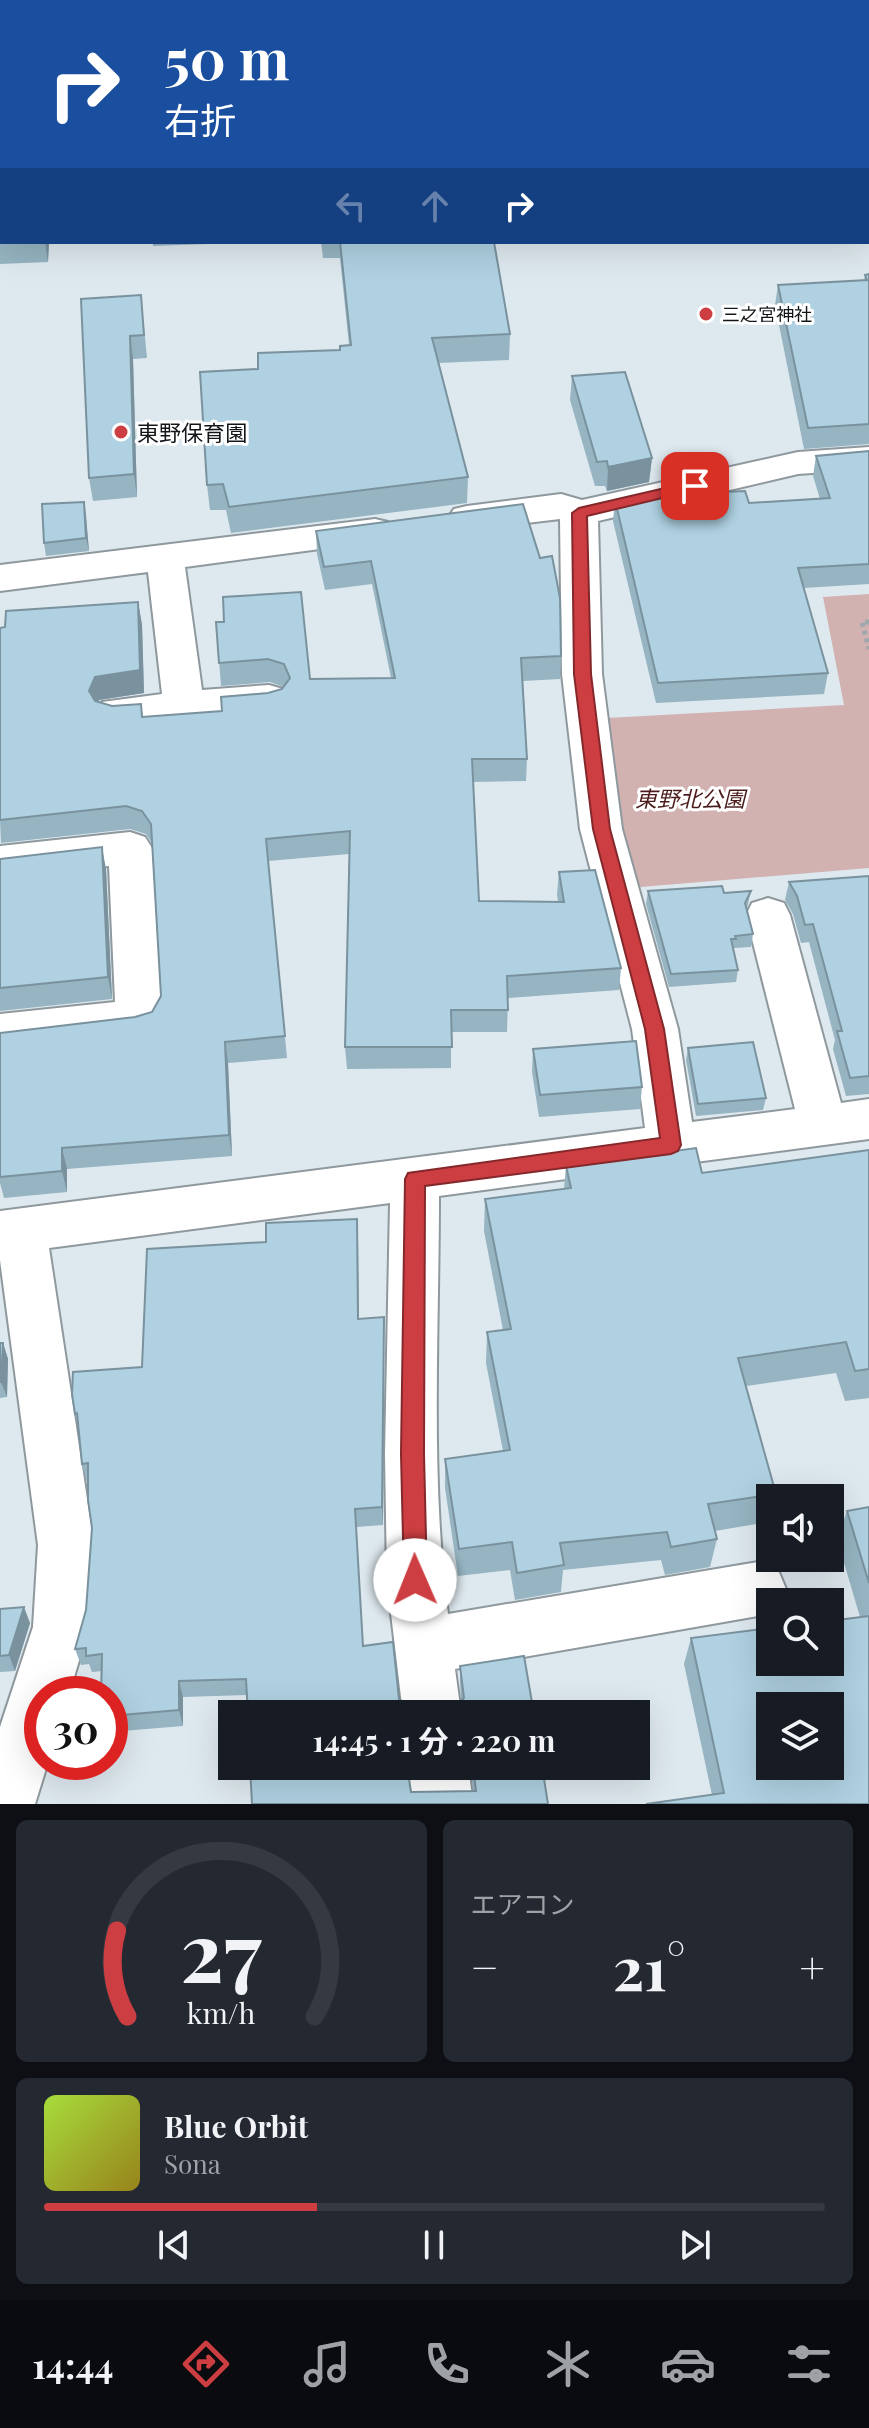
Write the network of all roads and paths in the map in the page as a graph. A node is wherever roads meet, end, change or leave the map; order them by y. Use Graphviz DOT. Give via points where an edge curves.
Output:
graph roads {
  1 [pos="813,0"];
  2 [pos="852,0"];
  3 [pos="869,458"];
  4 [pos="579,513"];
  5 [pos="165,559"];
  6 [pos="0,578"];
  7 [pos="869,622"];
  8 [pos="869,649"];
  9 [pos="269,699"];
  10 [pos="184,706"];
  11 [pos="116,712"];
  12 [pos="0,862"];
  13 [pos="768,915"];
  14 [pos="0,1033"];
  15 [pos="869,1119"];
  16 [pos="823,1126"];
  17 [pos="671,1145"];
  18 [pos="415,1179"];
  19 [pos="10,1232"];
  20 [pos="756,1589"];
  21 [pos="424,1646"];
  22 [pos="430,1700"];
  23 [pos="440,1780"];
  24 [pos="5,1804"];
  25 [pos="443,1804"];
  1 -- 2 [label="path"];
  3 -- 4 [label="street" via="798,463"];
  4 -- 5 [label="street" via="561,506"];
  4 -- 17 [label="street" via="582,674 601,829 655,1029"];
  5 -- 6 [label="street"];
  5 -- 10 [label="street"];
  7 -- 8 [label="path" via="862,622"];
  9 -- 10 [label="street"];
  10 -- 11 [label="street"];
  12 -- 14 [label="street" via="130,848 139,1018"];
  13 -- 16 [label="street"];
  15 -- 16 [label="street"];
  16 -- 17 [label="street"];
  17 -- 18 [label="street"];
  18 -- 19 [label="street"];
  18 -- 21 [label="street" via="412,1454 415,1580"];
  19 -- 24 [label="street" via="66,1545 61,1627"];
  20 -- 21 [label="street"];
  21 -- 22 [label="street"];
  23 -- 25 [label="street"];
}
